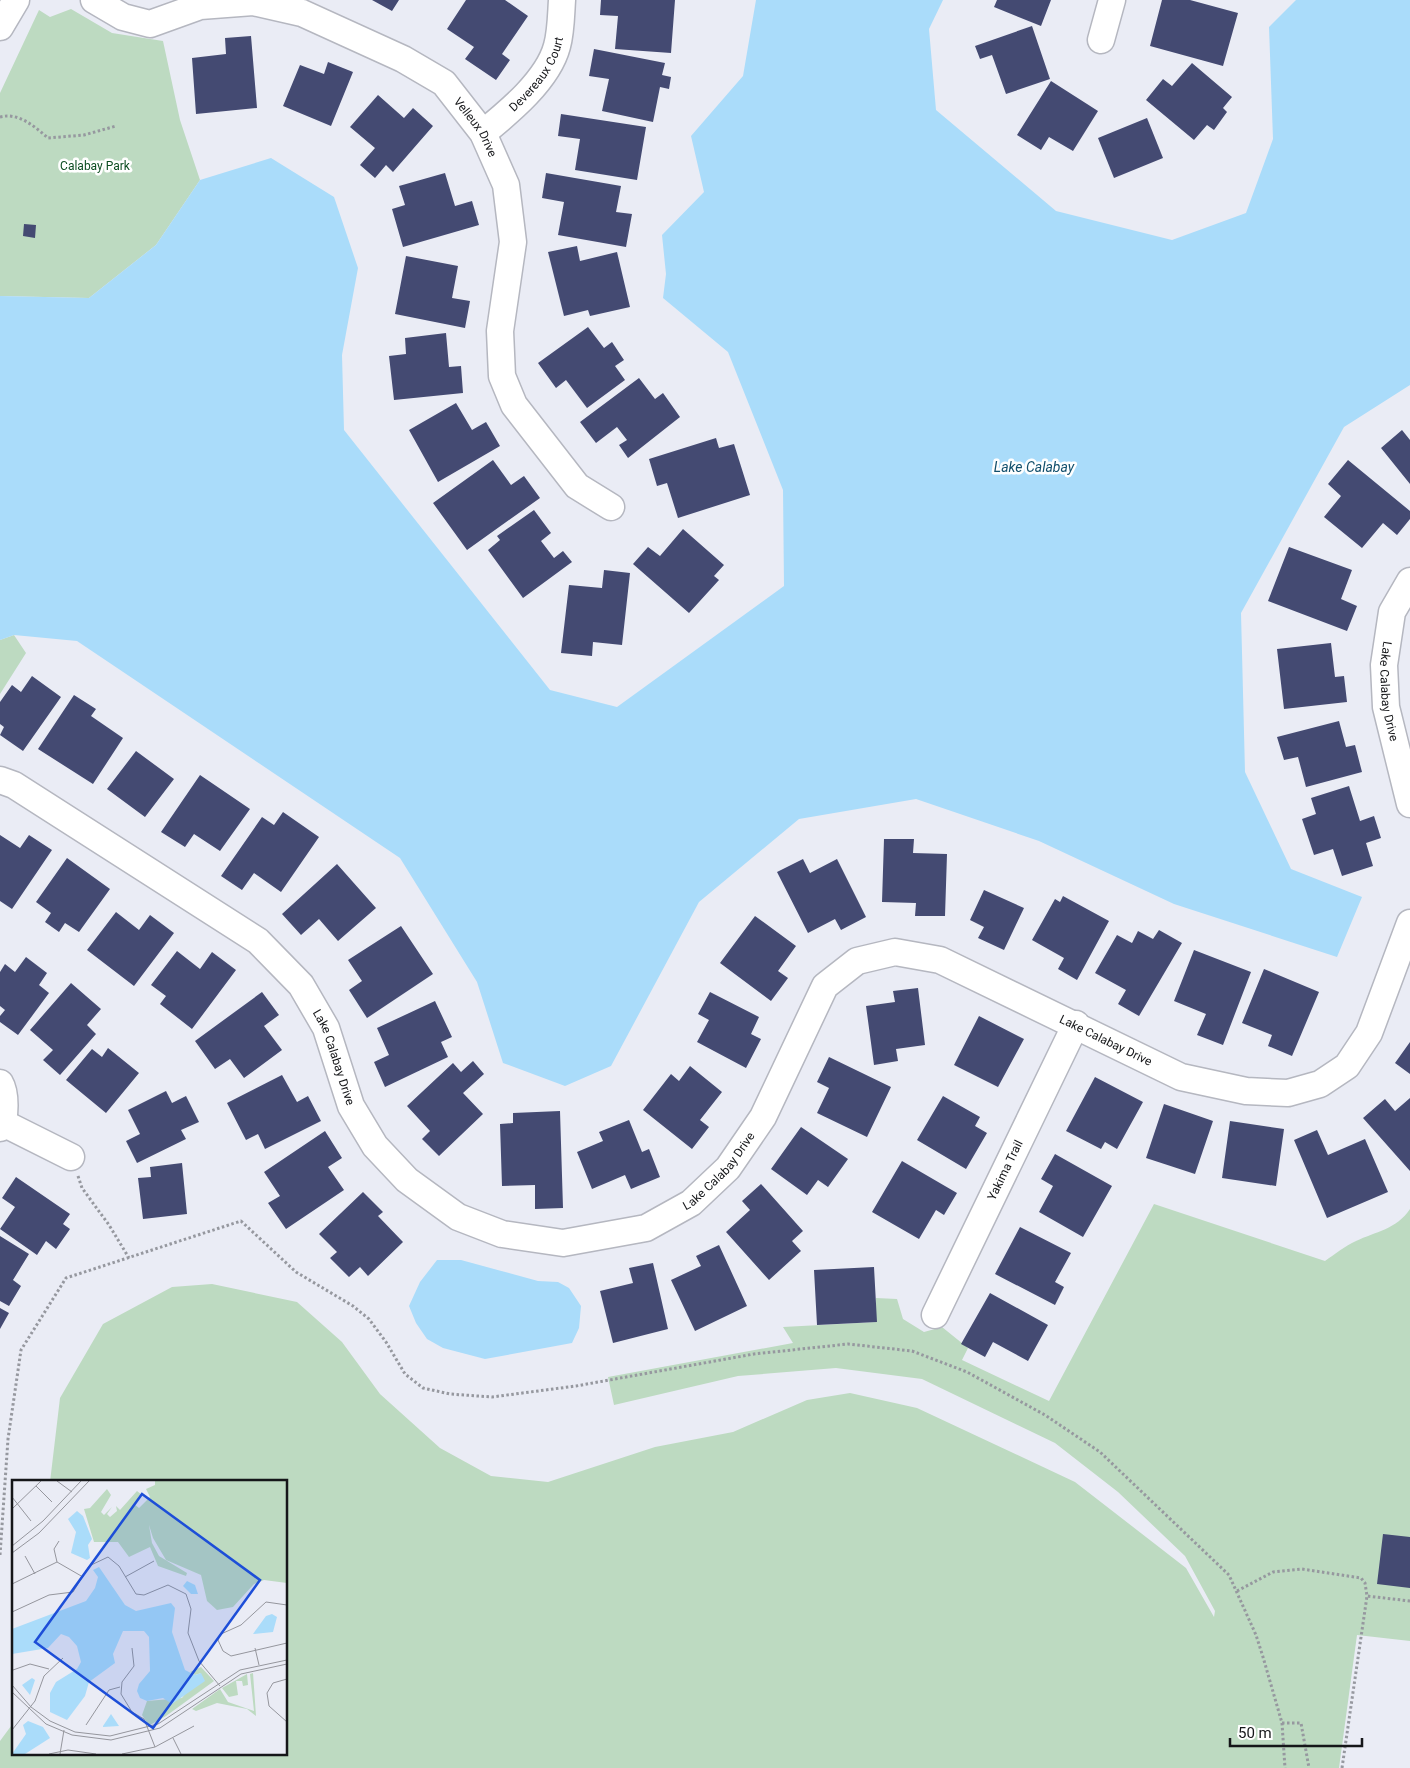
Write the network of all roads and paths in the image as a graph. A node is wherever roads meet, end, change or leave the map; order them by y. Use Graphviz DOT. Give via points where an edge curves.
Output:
graph roads {
  1 [pos="16,0"];
  2 [pos="94,0"];
  3 [pos="562,0"];
  4 [pos="1112,0"];
  5 [pos="0,27"];
  6 [pos="1101,40"];
  7 [pos="0,118"];
  8 [pos="116,126"];
  9 [pos="483,133"];
  10 [pos="611,507"];
  11 [pos="1410,581"];
  12 [pos="0,780"];
  13 [pos="1409,791"];
  14 [pos="1410,923"];
  15 [pos="1076,1024"];
  16 [pos="0,1083"];
  17 [pos="2,1126"];
  18 [pos="70,1157"];
  19 [pos="129,1258"];
  20 [pos="935,1315"];
  21 [pos="0,1556"];
  22 [pos="1237,1591"];
  23 [pos="1367,1596"];
  24 [pos="1410,1601"];
  25 [pos="1282,1723"];
  26 [pos="1285,1768"];
  27 [pos="1309,1768"];
  28 [pos="1342,1768"];
  1 -- 5 [label="street"];
  2 -- 9 [label="street, Velleux Drive" via="122,17 150,24 200,6 253,2 302,13 403,59 444,83"];
  3 -- 9 [label="street, Devereaux Court" via="557,47 542,74 520,102"];
  4 -- 6 [label="street"];
  7 -- 8 [label="path" via="21,118 48,138 84,135"];
  9 -- 10 [label="street, Velleux Drive" via="506,185 513,242 500,331 502,376 514,405 577,486"];
  11 -- 13 [label="street, Lake Calabay Drive" via="1392,612 1384,665 1386,707"];
  12 -- 15 [label="street, Lake Calabay Drive" via="14,785 258,941 301,985 321,1019 351,1106 375,1146 407,1180 458,1217 502,1234 563,1243 646,1228 691,1203 728,1168 762,1117 825,986 857,961 895,952 940,960"];
  14 -- 15 [label="street, Lake Calabay Drive" via="1369,1033 1347,1066 1320,1084 1288,1093 1246,1090 1181,1077"];
  15 -- 20 [label="street, Yakima Trail"];
  16 -- 17 [label="street" via="4,1089"];
  17 -- 18 [label="street"];
  18 -- 19 [label="path" via="82,1188"];
  19 -- 21 [label="path" via="66,1278 21,1350 8,1439"];
  19 -- 22 [label="path" via="241,1221 296,1272 369,1319 405,1374 423,1388 450,1394 492,1398 754,1354 848,1344 912,1351 967,1372 1045,1415 1100,1452 1229,1575"];
  22 -- 23 [label="path" via="1273,1572 1302,1569 1362,1578"];
  22 -- 25 [label="path" via="1256,1635"];
  23 -- 24 [label="path"];
  23 -- 28 [label="path"];
  25 -- 26 [label="path"];
  25 -- 27 [label="path" via="1301,1723"];
}
